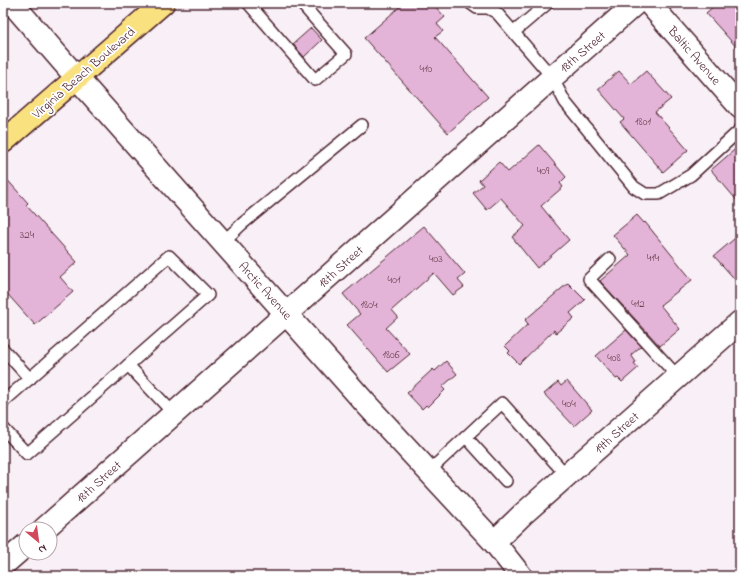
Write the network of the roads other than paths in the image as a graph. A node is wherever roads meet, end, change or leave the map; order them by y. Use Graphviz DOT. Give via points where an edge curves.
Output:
graph roads {
  1 [pos="12,3"];
  2 [pos="163,3"];
  3 [pos="248,3"];
  4 [pos="301,3"];
  5 [pos="470,3"];
  6 [pos="548,3"];
  7 [pos="636,3"];
  8 [pos="649,3"];
  9 [pos="514,32"];
  10 [pos="552,77"];
  11 [pos="77,78"];
  12 [pos="740,107"];
  13 [pos="362,125"];
  14 [pos="740,130"];
  15 [pos="3,142"];
  16 [pos="223,242"];
  17 [pos="610,259"];
  18 [pos="287,314"];
  19 [pos="740,322"];
  20 [pos="3,349"];
  21 [pos="128,365"];
  22 [pos="678,377"];
  23 [pos="30,378"];
  24 [pos="3,402"];
  25 [pos="174,414"];
  26 [pos="3,428"];
  27 [pos="466,436"];
  28 [pos="428,472"];
  29 [pos="567,476"];
  30 [pos="506,481"];
  31 [pos="53,521"];
  32 [pos="494,542"];
  33 [pos="18,552"];
  34 [pos="3,565"];
  35 [pos="521,576"];
  1 -- 11 [label="street, Arctic Avenue"];
  2 -- 11 [label="main road, Virginia Beach Boulevard"];
  3 -- 4 [label="lane" via="315,80 346,54"];
  5 -- 9 [label="lane" via="476,8 488,8 497,13"];
  6 -- 9 [label="lane"];
  7 -- 10 [label="street, 18th Street"];
  8 -- 12 [label="street, Baltic Avenue"];
  9 -- 10 [label="lane"];
  10 -- 14 [label="lane" via="565,102 634,187 645,194 659,194 691,175"];
  10 -- 18 [label="street, 18th Street"];
  11 -- 15 [label="main road, Virginia Beach Boulevard"];
  11 -- 16 [label="street, Arctic Avenue"];
  13 -- 16 [label="lane"];
  16 -- 18 [label="street, Arctic Avenue"];
  17 -- 22 [label="lane" via="589,279"];
  18 -- 25 [label="street, 18th Street"];
  18 -- 28 [label="street, Arctic Avenue"];
  19 -- 22 [label="street, 19th Street"];
  20 -- 23 [label="lane"];
  21 -- 23 [label="lane" via="208,295 169,256"];
  21 -- 25 [label="lane"];
  21 -- 26 [label="lane" via="27,454"];
  22 -- 29 [label="street, 19th Street"];
  23 -- 24 [label="lane"];
  25 -- 31 [label="street, 18th Street"];
  27 -- 28 [label="lane"];
  27 -- 29 [label="lane" via="502,403"];
  27 -- 30 [label="lane"];
  28 -- 32 [label="street, Arctic Avenue"];
  29 -- 32 [label="street, 19th Street"];
  32 -- 35 [label="street, Arctic Avenue"];
  33 -- 34 [label="street"];
}
